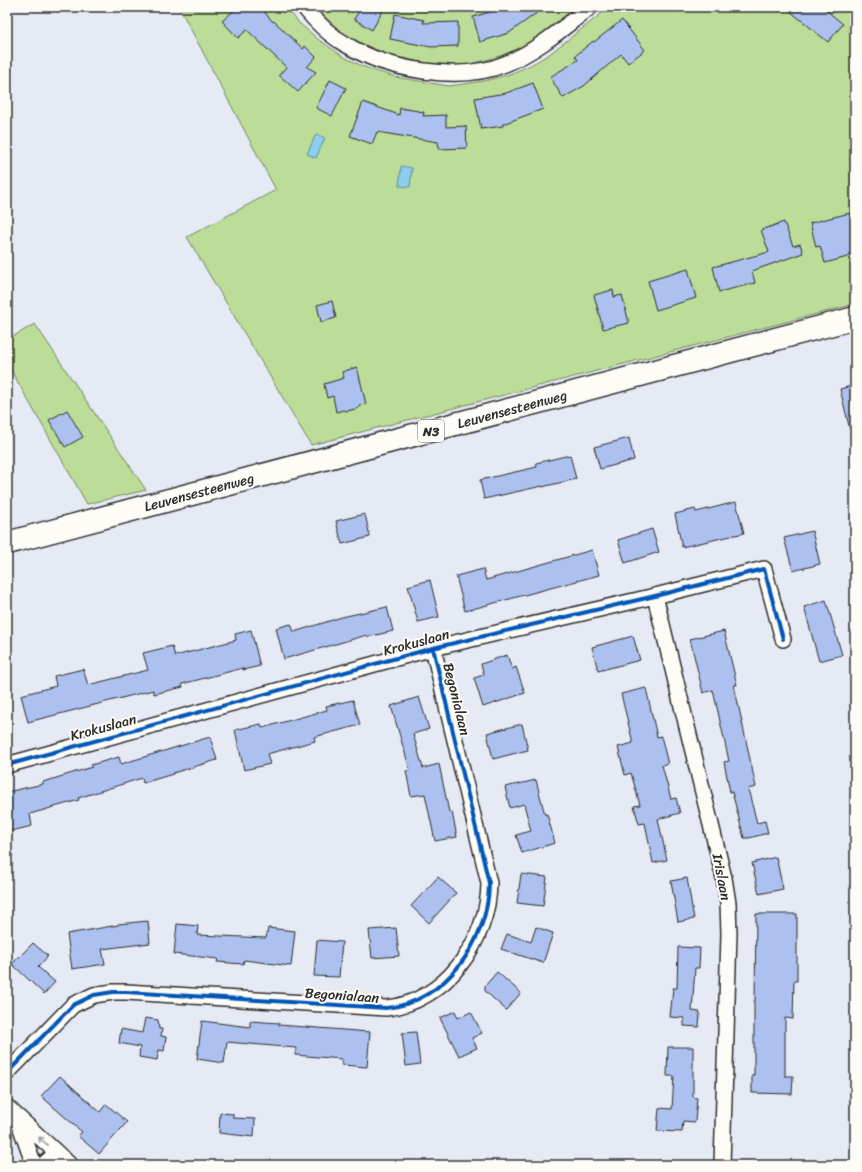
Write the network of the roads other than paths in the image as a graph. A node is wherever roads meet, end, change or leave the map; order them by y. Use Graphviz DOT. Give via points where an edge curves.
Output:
graph roads {
  1 [pos="304,7"];
  2 [pos="590,7"];
  3 [pos="855,318"];
  4 [pos="7,543"];
  5 [pos="655,596"];
  6 [pos="783,639"];
  7 [pos="433,648"];
  8 [pos="7,765"];
  9 [pos="7,1073"];
  10 [pos="12,1112"];
  11 [pos="67,1162"];
  12 [pos="34,1165"];
  13 [pos="44,1165"];
  14 [pos="722,1165"];
  1 -- 2 [label="street" via="328,32 362,54 428,72 448,73 487,70 503,65 537,48"];
  3 -- 4 [label="main road, Leuvensesteenweg / N3"];
  5 -- 6 [label="street, Krokuslaan" via="764,569"];
  5 -- 7 [label="street, Krokuslaan"];
  5 -- 14 [label="street, Irislaan" via="728,903"];
  7 -- 8 [label="street, Krokuslaan"];
  7 -- 9 [label="street, Begonialaan" via="489,883 486,910 479,932 473,946 453,973 440,985 412,1002 404,1006 386,1008 126,992 98,994 79,1001 68,1009"];
  11 -- 10 [label="street, one-way"];
  10 -- 12 [label="street"];
  11 -- 13 [label="street" via="55,1157 47,1160"];
}
